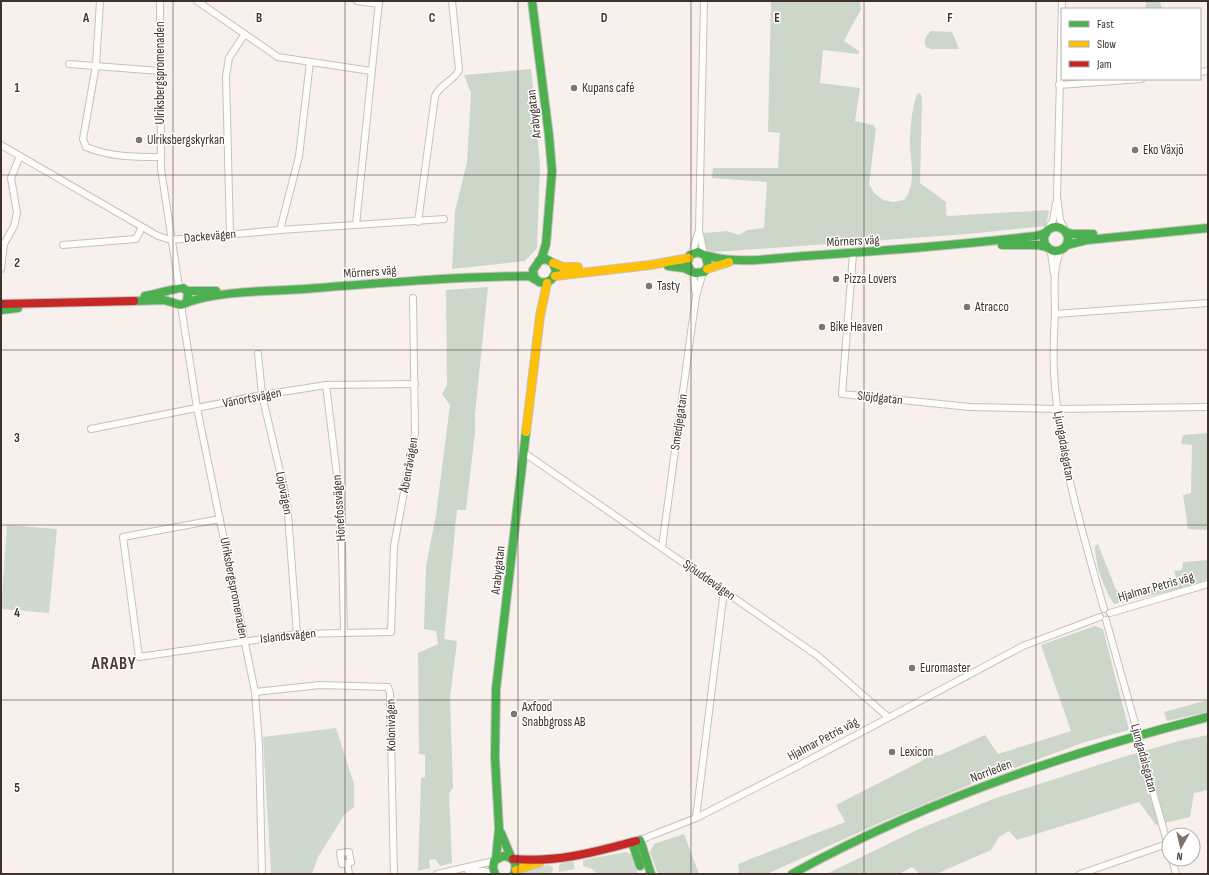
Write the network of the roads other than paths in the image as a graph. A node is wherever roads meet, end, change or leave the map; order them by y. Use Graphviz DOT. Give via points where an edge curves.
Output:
graph roads {
  1 [pos="100,1"];
  2 [pos="160,1"];
  3 [pos="197,1"];
  4 [pos="357,1"];
  5 [pos="452,1"];
  6 [pos="532,1"];
  7 [pos="704,1"];
  8 [pos="379,2"];
  9 [pos="1061,29"];
  10 [pos="244,35"];
  11 [pos="310,62"];
  12 [pos="68,64"];
  13 [pos="96,65"];
  14 [pos="160,71"];
  15 [pos="372,71"];
  16 [pos="1127,80"];
  17 [pos="1059,85"];
  18 [pos="1,145"];
  19 [pos="20,156"];
  20 [pos="160,157"];
  21 [pos="1057,196"];
  22 [pos="444,219"];
  23 [pos="418,222"];
  24 [pos="549,224"];
  25 [pos="356,225"];
  26 [pos="142,227"];
  27 [pos="1208,228"];
  28 [pos="280,230"];
  29 [pos="699,230"];
  30 [pos="1065,231"];
  31 [pos="1047,232"];
  32 [pos="230,234"];
  33 [pos="1138,234"];
  34 [pos="171,240"];
  35 [pos="63,244"];
  36 [pos="956,246"];
  37 [pos="1048,247"];
  38 [pos="1064,248"];
  39 [pos="705,254"];
  40 [pos="853,254"];
  41 [pos="690,256"];
  42 [pos="751,259"];
  43 [pos="553,263"];
  44 [pos="536,264"];
  45 [pos="650,265"];
  46 [pos="615,268"];
  47 [pos="1,269"];
  48 [pos="705,270"];
  49 [pos="692,271"];
  50 [pos="555,276"];
  51 [pos="474,277"];
  52 [pos="1055,279"];
  53 [pos="537,280"];
  54 [pos="547,283"];
  55 [pos="176,289"];
  56 [pos="187,291"];
  57 [pos="267,291"];
  58 [pos="696,297"];
  59 [pos="413,298"];
  60 [pos="94,301"];
  61 [pos="181,303"];
  62 [pos="1208,303"];
  63 [pos="1,304"];
  64 [pos="41,304"];
  65 [pos="1,310"];
  66 [pos="1055,314"];
  67 [pos="540,316"];
  68 [pos="258,354"];
  69 [pos="415,384"];
  70 [pos="326,385"];
  71 [pos="262,395"];
  72 [pos="1208,407"];
  73 [pos="197,408"];
  74 [pos="1058,409"];
  75 [pos="91,429"];
  76 [pos="523,452"];
  77 [pos="220,519"];
  78 [pos="662,547"];
  79 [pos="1208,584"];
  80 [pos="724,590"];
  81 [pos="1104,609"];
  82 [pos="1110,613"];
  83 [pos="1100,617"];
  84 [pos="1106,620"];
  85 [pos="344,632"];
  86 [pos="391,632"];
  87 [pos="297,634"];
  88 [pos="245,641"];
  89 [pos="255,692"];
  90 [pos="1208,717"];
  91 [pos="888,718"];
  92 [pos="1208,723"];
  93 [pos="696,818"];
  94 [pos="1163,827"];
  95 [pos="499,828"];
  96 [pos="636,841"];
  97 [pos="1161,848"];
  98 [pos="512,858"];
  99 [pos="548,859"];
  100 [pos="495,860"];
  101 [pos="347,863"];
  102 [pos="460,870"];
  103 [pos="515,872"];
  104 [pos="792,873"];
  105 [pos="262,874"];
  106 [pos="349,874"];
  107 [pos="394,874"];
  108 [pos="437,874"];
  109 [pos="494,874"];
  110 [pos="642,874"];
  111 [pos="651,874"];
  112 [pos="804,874"];
  113 [pos="1080,874"];
  1 -- 13 [label="street"];
  2 -- 14 [label="street, Ulriksbergspromenaden"];
  3 -- 10 [label="street"];
  4 -- 8 [label="street"];
  5 -- 23 [label="street" via="459,70 455,78 438,89 435,96"];
  6 -- 24 [label="main road, Arabygatan" via="550,135 552,190"];
  7 -- 29 [label="street"];
  8 -- 15 [label="street"];
  9 -- 17 [label="street"];
  10 -- 11 [label="street" via="278,57"];
  10 -- 32 [label="street" via="229,58 226,76"];
  11 -- 15 [label="street"];
  11 -- 28 [label="street" via="299,156"];
  12 -- 13 [label="street"];
  13 -- 14 [label="street"];
  13 -- 20 [label="street" via="83,139 86,147 119,156"];
  14 -- 20 [label="street, Ulriksbergspromenaden"];
  15 -- 25 [label="street"];
  16 -- 17 [label="street"];
  17 -- 21 [label="street"];
  18 -- 19 [label="street, Dackevägen"];
  19 -- 26 [label="street, Dackevägen"];
  19 -- 47 [label="street" via="11,178 17,213 14,226 4,244"];
  20 -- 34 [label="street, Ulriksbergspromenaden"];
  21 -- 30 [label="street" via="1060,220"];
  21 -- 31 [label="street" via="1053,220"];
  22 -- 23 [label="street, Dackevägen"];
  23 -- 25 [label="street, Dackevägen"];
  24 -- 43 [label="main road, Arabygatan" via="549,254"];
  24 -- 44 [label="main road, Arabygatan" via="543,252"];
  25 -- 28 [label="street, Dackevägen"];
  26 -- 34 [label="street, Dackevägen"];
  26 -- 35 [label="street" via="136,239"];
  27 -- 33 [label="main road"];
  28 -- 32 [label="street, Dackevägen"];
  29 -- 39 [label="street"];
  29 -- 41 [label="street"];
  30 -- 31 [label="main road" via="1056,227"];
  30 -- 33 [label="main road" via="1078,235"];
  30 -- 38 [label="main road" via="1068,238"];
  31 -- 36 [label="main road, Mörners väg" via="1036,236"];
  31 -- 37 [label="main road" via="1044,240"];
  32 -- 34 [label="street, Dackevägen"];
  33 -- 38 [label="main road" via="1086,240"];
  34 -- 55 [label="street, Ulriksbergspromenaden"];
  36 -- 37 [label="main road, Mörners väg" via="1028,244"];
  36 -- 40 [label="main road, Mörners väg"];
  37 -- 38 [label="main road" via="1057,251"];
  37 -- 52 [label="street, Ljungadalsgatan"];
  38 -- 52 [label="street, Ljungadalsgatan"];
  39 -- 41 [label="main road" via="698,252"];
  39 -- 42 [label="main road, Mörners väg" via="714,258"];
  39 -- 48 [label="main road" via="709,262"];
  40 -- 42 [label="main road, Mörners väg"];
  40 -- 74 [label="street, Slöjdgatan" via="842,394 970,407"];
  41 -- 45 [label="main road"];
  41 -- 49 [label="main road" via="687,264"];
  42 -- 48 [label="main road, Mörners väg" via="721,264"];
  43 -- 44 [label="main road" via="546,259"];
  43 -- 46 [label="main road" via="562,267"];
  43 -- 50 [label="main road"];
  44 -- 51 [label="main road, Mörners väg" via="521,271"];
  44 -- 53 [label="main road" via="532,272"];
  45 -- 46 [label="main road"];
  45 -- 49 [label="main road" via="680,267"];
  46 -- 50 [label="main road"];
  48 -- 49 [label="main road"];
  48 -- 58 [label="street, Smedjegatan"];
  49 -- 58 [label="street, Smedjegatan"];
  50 -- 54 [label="main road"];
  51 -- 53 [label="main road, Mörners väg" via="531,276"];
  51 -- 57 [label="main road, Mörners väg"];
  52 -- 66 [label="street, Ljungadalsgatan"];
  53 -- 54 [label="main road"];
  53 -- 67 [label="main road, Arabygatan"];
  54 -- 67 [label="main road, Arabygatan"];
  55 -- 56 [label="main road"];
  55 -- 60 [label="main road, Mörners väg" via="163,294"];
  55 -- 61 [label="main road" via="171,297"];
  56 -- 57 [label="main road, Mörners väg"];
  56 -- 61 [label="main road" via="189,296"];
  57 -- 61 [label="main road, Mörners väg" via="196,298"];
  58 -- 78 [label="street, Smedjegatan"];
  59 -- 69 [label="street, Åbenråvägen"];
  60 -- 61 [label="main road, Mörners väg" via="164,300"];
  60 -- 64 [label="main road, Mörners väg"];
  61 -- 73 [label="street, Ulriksbergspromenaden"];
  62 -- 66 [label="street"];
  63 -- 64 [label="main road, Mörners väg"];
  64 -- 65 [label="main road, Mörners väg"];
  66 -- 74 [label="street, Ljungadalsgatan" via="1054,371"];
  67 -- 76 [label="main road, Arabygatan"];
  68 -- 71 [label="street, Lojovägen"];
  69 -- 70 [label="street, Vänortsvägen"];
  69 -- 86 [label="street, Åbenråvägen" via="415,433 394,546"];
  70 -- 71 [label="street, Vänortsvägen"];
  70 -- 85 [label="street, Hönefossvägen" via="341,508"];
  71 -- 73 [label="street, Vänortsvägen"];
  71 -- 87 [label="street, Lojovägen" via="287,501"];
  72 -- 74 [label="street"];
  73 -- 75 [label="street, Vänortsvägen"];
  73 -- 77 [label="street, Ulriksbergspromenaden"];
  74 -- 81 [label="street, Ljungadalsgatan" via="1065,460"];
  76 -- 78 [label="street, Sjöuddevägen"];
  76 -- 95 [label="main road, Arabygatan" via="496,695 495,758"];
  77 -- 88 [label="street, Ulriksbergspromenaden"];
  77 -- 88 [label="street, Islandsvägen" via="123,537 139,657"];
  78 -- 80 [label="street, Sjöuddevägen"];
  79 -- 82 [label="street, Hjalmar Petris väg"];
  80 -- 91 [label="street, Sjöuddevägen" via="818,656"];
  80 -- 93 [label="street"];
  81 -- 82 [label="street"];
  81 -- 83 [label="street" via="1100,612"];
  82 -- 84 [label="street"];
  83 -- 84 [label="street"];
  83 -- 91 [label="street, Hjalmar Petris väg" via="1023,646"];
  84 -- 94 [label="street, Ljungadalsgatan, bridge"];
  85 -- 86 [label="street, Islandsvägen"];
  85 -- 87 [label="street, Islandsvägen"];
  87 -- 88 [label="street, Islandsvägen"];
  88 -- 89 [label="street, Ulriksbergspromenaden"];
  89 -- 105 [label="street, Ulriksbergspromenaden"];
  89 -- 107 [label="street, Kolonivägen" via="320,685 388,687"];
  90 -- 104 [label="main road, Norrleden" via="1098,747 961,795"];
  91 -- 93 [label="street, Hjalmar Petris väg"];
  92 -- 112 [label="main road, Norrleden" via="1100,752 1022,778 913,821"];
  93 -- 96 [label="street, Hjalmar Petris väg"];
  95 -- 98 [label="main road, Arabygatan"];
  95 -- 100 [label="main road, Arabygatan"];
  96 -- 99 [label="main road, Hjalmar Petris väg"];
  96 -- 110 [label="main road"];
  96 -- 111 [label="main road"];
  97 -- 113 [label="street"];
  98 -- 99 [label="main road, Hjalmar Petris väg"];
  98 -- 100 [label="main road, Hjalmar Petris väg" via="503,856"];
  98 -- 103 [label="main road, Arabygatan" via="516,864"];
  99 -- 103 [label="main road, Hjalmar Petris väg"];
  100 -- 102 [label="street"];
  100 -- 109 [label="main road, Arabygatan"];
  101 -- 106 [label="street"];
  102 -- 108 [label="street"];
  102 -- 109 [label="street"];
}
